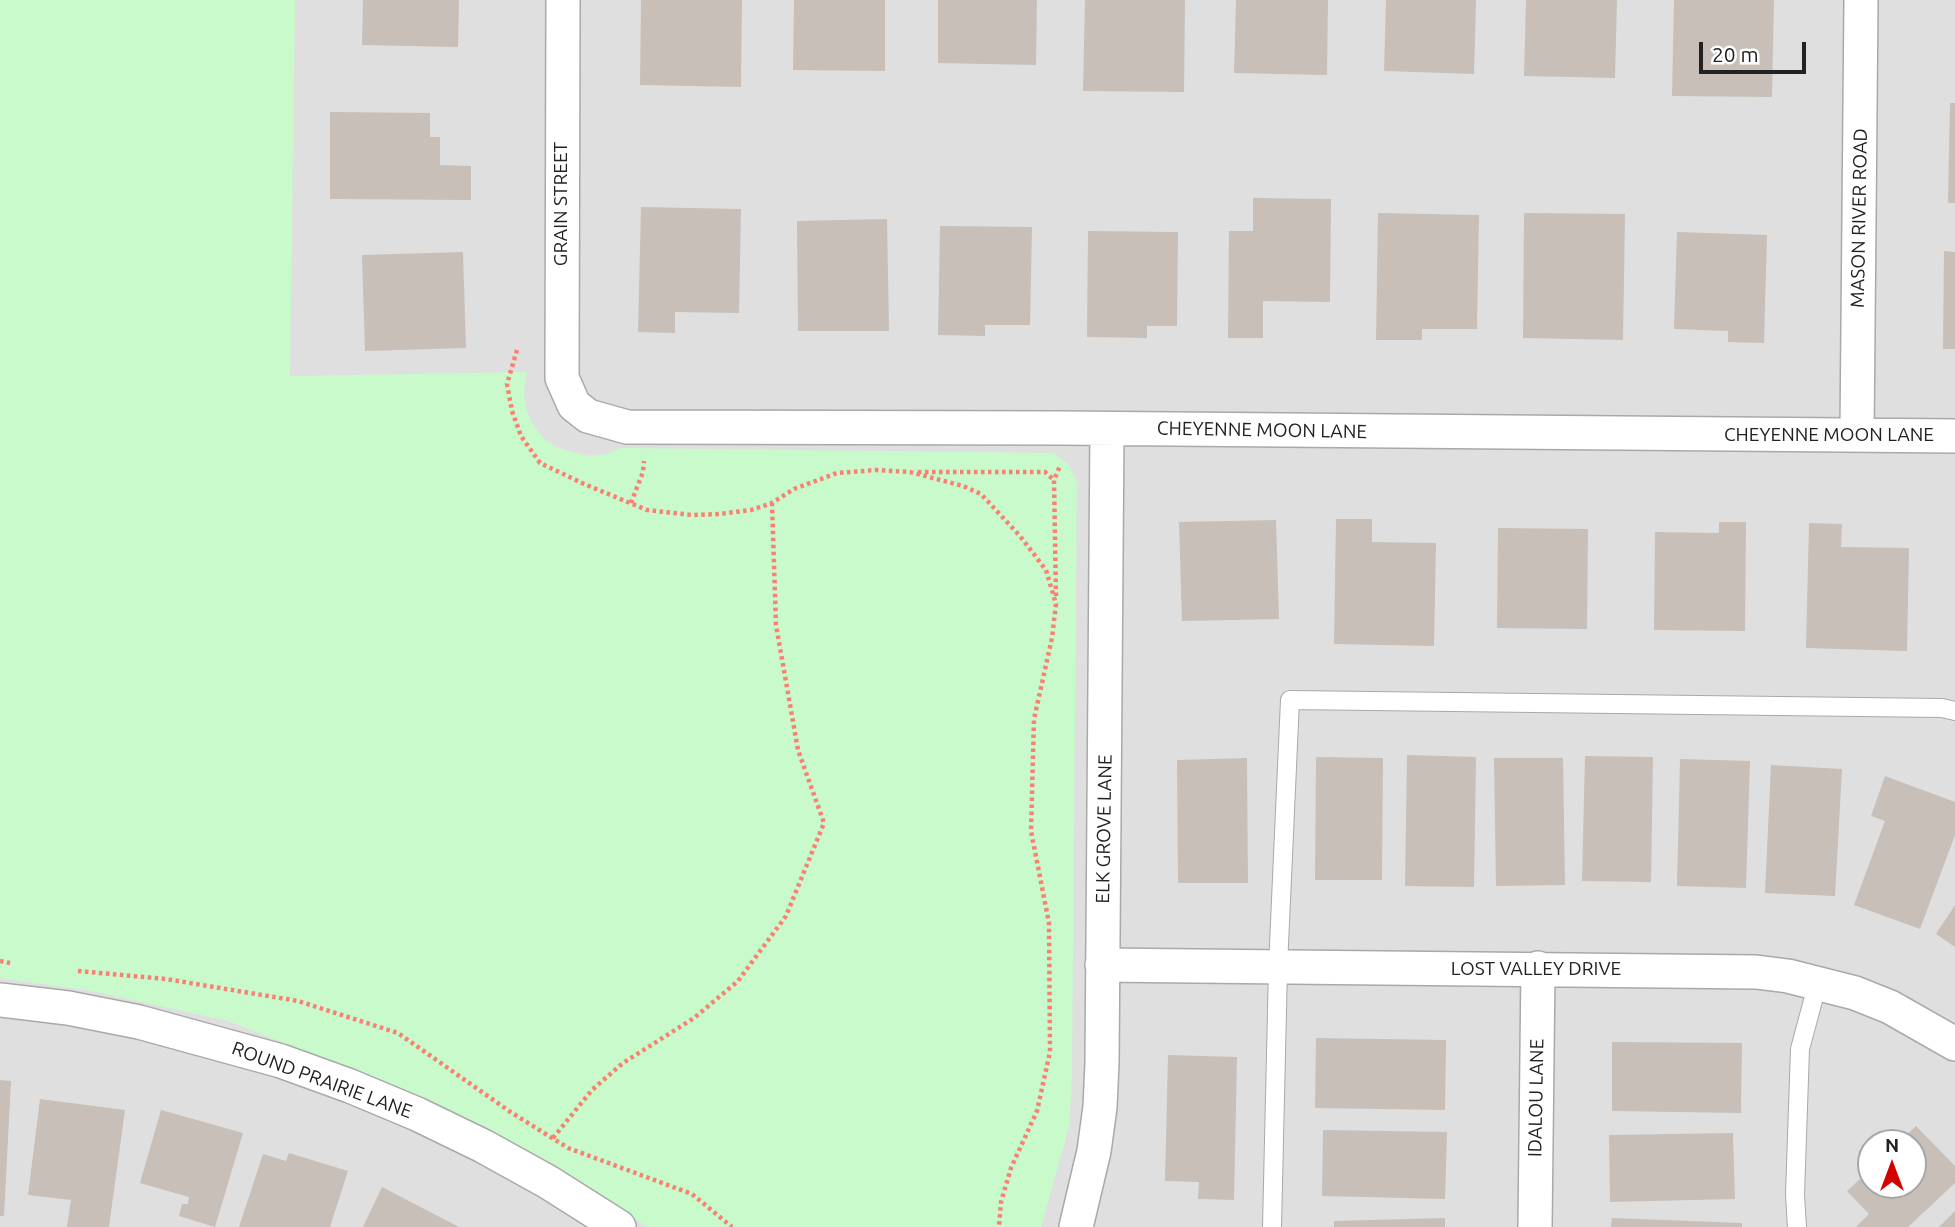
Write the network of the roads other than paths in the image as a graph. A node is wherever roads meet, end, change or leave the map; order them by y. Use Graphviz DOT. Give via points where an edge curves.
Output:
graph roads {
  1 [pos="563,0"];
  2 [pos="1861,0"];
  3 [pos="574,405"];
  4 [pos="1107,429"];
  5 [pos="1857,435"];
  6 [pos="1955,436"];
  7 [pos="1955,712"];
  8 [pos="1102,965"];
  9 [pos="1278,967"];
  10 [pos="1538,968"];
  11 [pos="1818,982"];
  12 [pos="0,1000"];
  13 [pos="1955,1044"];
  14 [pos="618,1227"];
  15 [pos="1076,1227"];
  16 [pos="1272,1227"];
  17 [pos="1535,1227"];
  18 [pos="1797,1227"];
  1 -- 3 [label="street, GRAIN STREET" via="561,350 562,378"];
  2 -- 5 [label="street, MASON RIVER ROAD"];
  3 -- 4 [label="street, CHEYENNE MOON LANE" via="588,416 627,427"];
  4 -- 5 [label="street, CHEYENNE MOON LANE"];
  4 -- 8 [label="street, ELK GROVE LANE"];
  5 -- 6 [label="street, CHEYENNE MOON LANE"];
  7 -- 9 [label="lane" via="1942,708 1290,700"];
  8 -- 9 [label="street, LOST VALLEY DRIVE"];
  8 -- 15 [label="street, ELK GROVE LANE" via="1100,1107"];
  9 -- 10 [label="street, LOST VALLEY DRIVE"];
  9 -- 16 [label="lane"];
  10 -- 11 [label="street, LOST VALLEY DRIVE" via="1725,970"];
  10 -- 17 [label="street, IDALOU LANE"];
  11 -- 13 [label="street, LOST VALLEY DRIVE" via="1890,1007"];
  11 -- 18 [label="lane" via="1800,1049"];
  12 -- 14 [label="street, ROUND PRAIRIE LANE" via="139,1022 281,1061 350,1086 483,1146"];
}
